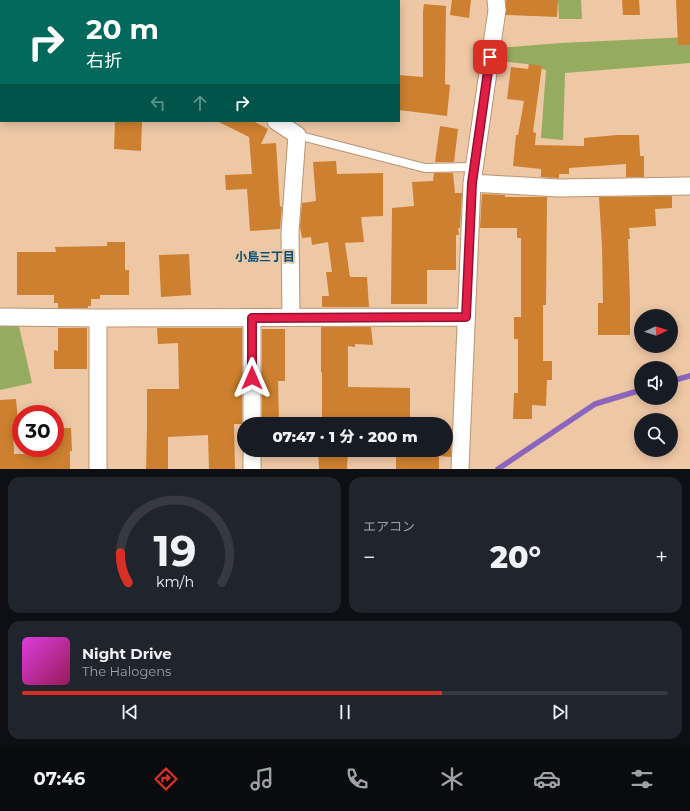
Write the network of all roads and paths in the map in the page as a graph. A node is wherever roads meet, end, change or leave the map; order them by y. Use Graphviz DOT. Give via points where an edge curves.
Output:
graph roads {
  1 [pos="496,0"];
  2 [pos="278,122"];
  3 [pos="297,135"];
  4 [pos="473,175"];
  5 [pos="690,186"];
  6 [pos="0,317"];
  7 [pos="291,317"];
  8 [pos="466,317"];
  9 [pos="98,318"];
  10 [pos="252,318"];
  11 [pos="252,417"];
  12 [pos="252,457"];
  13 [pos="98,469"];
  14 [pos="252,469"];
  15 [pos="460,469"];
  1 -- 4 [label="street" via="497,10"];
  2 -- 3 [label="street"];
  3 -- 4 [label="lane" via="426,168"];
  3 -- 7 [label="street" via="290,232"];
  4 -- 5 [label="street" via="558,188"];
  4 -- 8 [label="street"];
  6 -- 9 [label="street"];
  7 -- 8 [label="street"];
  7 -- 10 [label="street"];
  8 -- 15 [label="street"];
  9 -- 10 [label="street"];
  9 -- 13 [label="street"];
  10 -- 11 [label="street"];
  12 -- 14 [label="street"];
}
